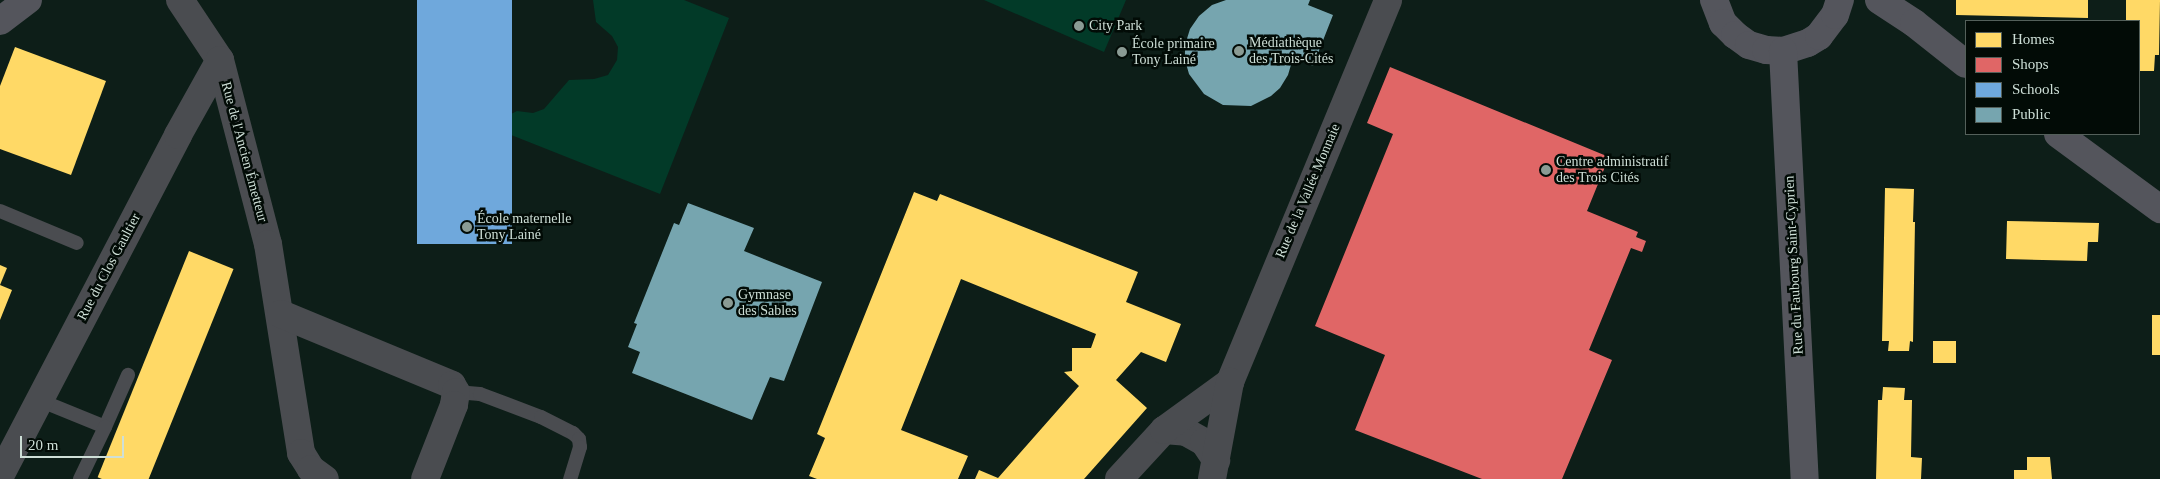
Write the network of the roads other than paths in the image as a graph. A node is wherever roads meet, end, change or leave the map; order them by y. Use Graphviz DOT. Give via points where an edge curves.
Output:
graph roads {
  1 [pos="28,0"];
  2 [pos="180,0"];
  3 [pos="1388,0"];
  4 [pos="1714,0"];
  5 [pos="1840,0"];
  6 [pos="1879,0"];
  7 [pos="0,21"];
  8 [pos="1783,51"];
  9 [pos="220,60"];
  10 [pos="1965,63"];
  11 [pos="2059,135"];
  12 [pos="2160,209"];
  13 [pos="0,211"];
  14 [pos="77,243"];
  15 [pos="281,314"];
  16 [pos="128,375"];
  17 [pos="1230,382"];
  18 [pos="456,392"];
  19 [pos="39,400"];
  20 [pos="105,427"];
  21 [pos="1164,430"];
  22 [pos="2,464"];
  23 [pos="1214,469"];
  24 [pos="80,479"];
  25 [pos="325,479"];
  26 [pos="425,479"];
  27 [pos="570,479"];
  28 [pos="1119,479"];
  29 [pos="1806,479"];
  1 -- 7 [label="street"];
  2 -- 9 [label="street, Rue de l'Ancien Émetteur"];
  3 -- 17 [label="street, Rue de la Vallée Monnaie"];
  4 -- 8 [label="street" via="1723,23 1735,36 1749,45"];
  5 -- 8 [label="street" via="1835,15 1819,36 1808,44"];
  6 -- 10 [label="street"];
  8 -- 29 [label="street, Rue du Faubourg Saint-Cyprien"];
  9 -- 15 [label="street, Rue de l'Ancien Émetteur" via="268,244"];
  9 -- 19 [label="street, Rue du Clos Gaultier"];
  11 -- 12 [label="street"];
  13 -- 14 [label="lane"];
  15 -- 18 [label="street" via="452,385"];
  15 -- 25 [label="street, Rue de l'Ancien Émetteur" via="302,453 310,469"];
  16 -- 20 [label="lane"];
  17 -- 21 [label="street"];
  17 -- 23 [label="street, Rue de la Vallée Monnaie"];
  18 -- 26 [label="street"];
  18 -- 27 [label="lane" via="480,394 573,433 579,439 580,447"];
  19 -- 20 [label="lane"];
  19 -- 22 [label="street, Rue du Clos Gaultier"];
  20 -- 24 [label="lane"];
  21 -- 23 [label="street" via="1186,432 1204,442"];
  21 -- 28 [label="street"];
}
